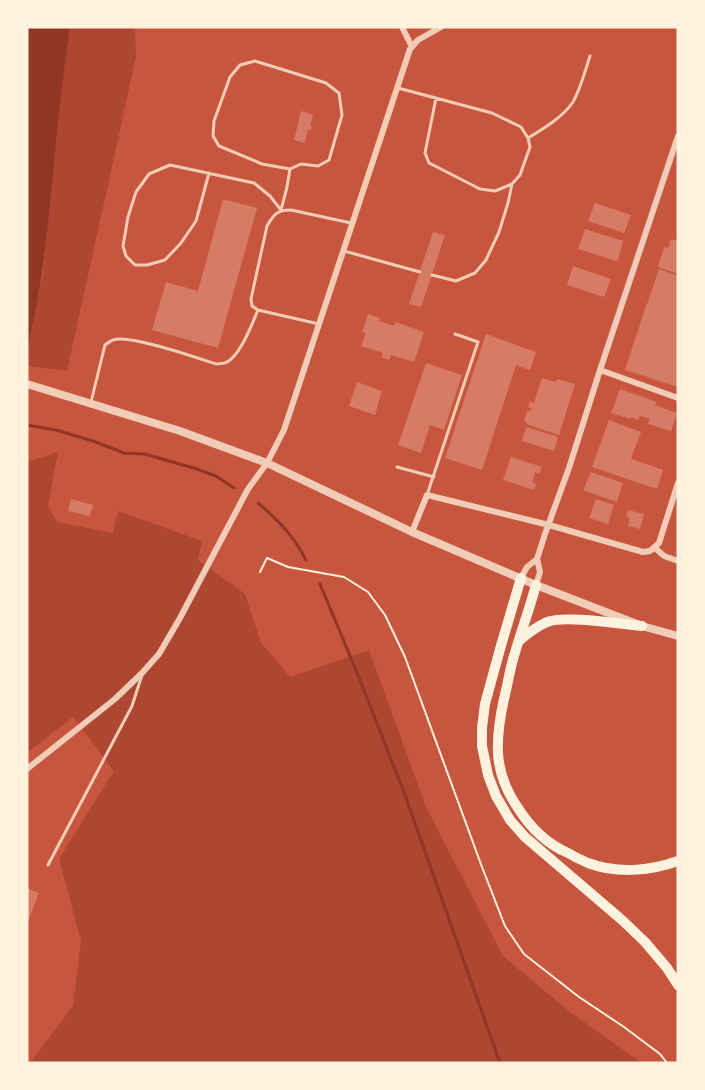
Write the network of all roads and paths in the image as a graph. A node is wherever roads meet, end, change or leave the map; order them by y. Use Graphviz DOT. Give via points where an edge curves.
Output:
graph roads {
  1 [pos="402,27"];
  2 [pos="441,27"];
  3 [pos="412,47"];
  4 [pos="590,56"];
  5 [pos="397,88"];
  6 [pos="436,98"];
  7 [pos="678,136"];
  8 [pos="528,138"];
  9 [pos="290,169"];
  10 [pos="209,173"];
  11 [pos="512,184"];
  12 [pos="281,210"];
  13 [pos="353,223"];
  14 [pos="344,251"];
  15 [pos="420,272"];
  16 [pos="432,275"];
  17 [pos="258,310"];
  18 [pos="319,324"];
  19 [pos="455,334"];
  20 [pos="600,370"];
  21 [pos="27,384"];
  22 [pos="678,398"];
  23 [pos="91,404"];
  24 [pos="267,463"];
  25 [pos="397,466"];
  26 [pos="434,477"];
  27 [pos="678,483"];
  28 [pos="428,495"];
  29 [pos="549,525"];
  30 [pos="412,532"];
  31 [pos="655,548"];
  32 [pos="537,559"];
  33 [pos="678,561"];
  34 [pos="260,572"];
  35 [pos="521,578"];
  36 [pos="536,585"];
  37 [pos="642,626"];
  38 [pos="678,636"];
  39 [pos="519,641"];
  40 [pos="142,673"];
  41 [pos="27,769"];
  42 [pos="678,861"];
  43 [pos="48,865"];
  44 [pos="678,985"];
  45 [pos="667,1063"];
  1 -- 3 [label="street"];
  2 -- 3 [label="street"];
  3 -- 5 [label="street"];
  4 -- 8 [label="lane" via="572,103"];
  5 -- 6 [label="lane"];
  5 -- 13 [label="street"];
  6 -- 8 [label="lane" via="492,113 521,128"];
  6 -- 11 [label="lane" via="425,153 429,163 480,189 495,191"];
  7 -- 20 [label="street"];
  8 -- 11 [label="lane" via="530,147 520,175"];
  9 -- 9 [label="lane" via="302,164 318,166 329,160 342,115 339,93 326,83 255,61 240,65 230,77 214,121 213,136 219,146 262,164"];
  9 -- 12 [label="lane"];
  10 -- 10 [label="lane" via="170,165 149,174 136,192 123,246 135,265 165,260 181,243 196,220"];
  10 -- 12 [label="lane" via="254,183"];
  11 -- 16 [label="lane" via="499,231 486,260 475,273 456,281"];
  12 -- 13 [label="lane"];
  12 -- 17 [label="lane" via="267,226 251,300"];
  13 -- 14 [label="street"];
  14 -- 15 [label="lane"];
  14 -- 18 [label="street"];
  17 -- 18 [label="lane"];
  17 -- 23 [label="lane" via="233,358 225,363 216,364 155,345 112,340 105,345"];
  18 -- 24 [label="street" via="284,430"];
  19 -- 26 [label="lane" via="478,342"];
  20 -- 22 [label="street"];
  20 -- 29 [label="street"];
  21 -- 23 [label="street"];
  23 -- 24 [label="street"];
  24 -- 30 [label="street"];
  24 -- 40 [label="street" via="248,489 159,654"];
  25 -- 26 [label="lane"];
  26 -- 28 [label="lane"];
  27 -- 31 [label="street"];
  28 -- 29 [label="street"];
  28 -- 30 [label="street"];
  29 -- 31 [label="street" via="644,552"];
  29 -- 32 [label="street"];
  30 -- 35 [label="street"];
  31 -- 33 [label="street"];
  32 -- 35 [label="street"];
  32 -- 36 [label="street" via="540,572"];
  34 -- 45 [label="path" via="267,558 288,567 344,577 368,592 386,615 405,657 505,926 524,954"];
  35 -- 36 [label="street"];
  35 -- 44 [label="highway" via="485,704 482,728 482,746 496,796 525,837 645,942"];
  36 -- 37 [label="street"];
  36 -- 39 [label="highway"];
  37 -- 38 [label="street"];
  37 -- 39 [label="highway" via="556,620"];
  39 -- 42 [label="highway" via="498,725 498,753 511,798 525,819 559,849 590,864 641,869"];
  40 -- 41 [label="street"];
  40 -- 43 [label="lane" via="132,706"];
}
